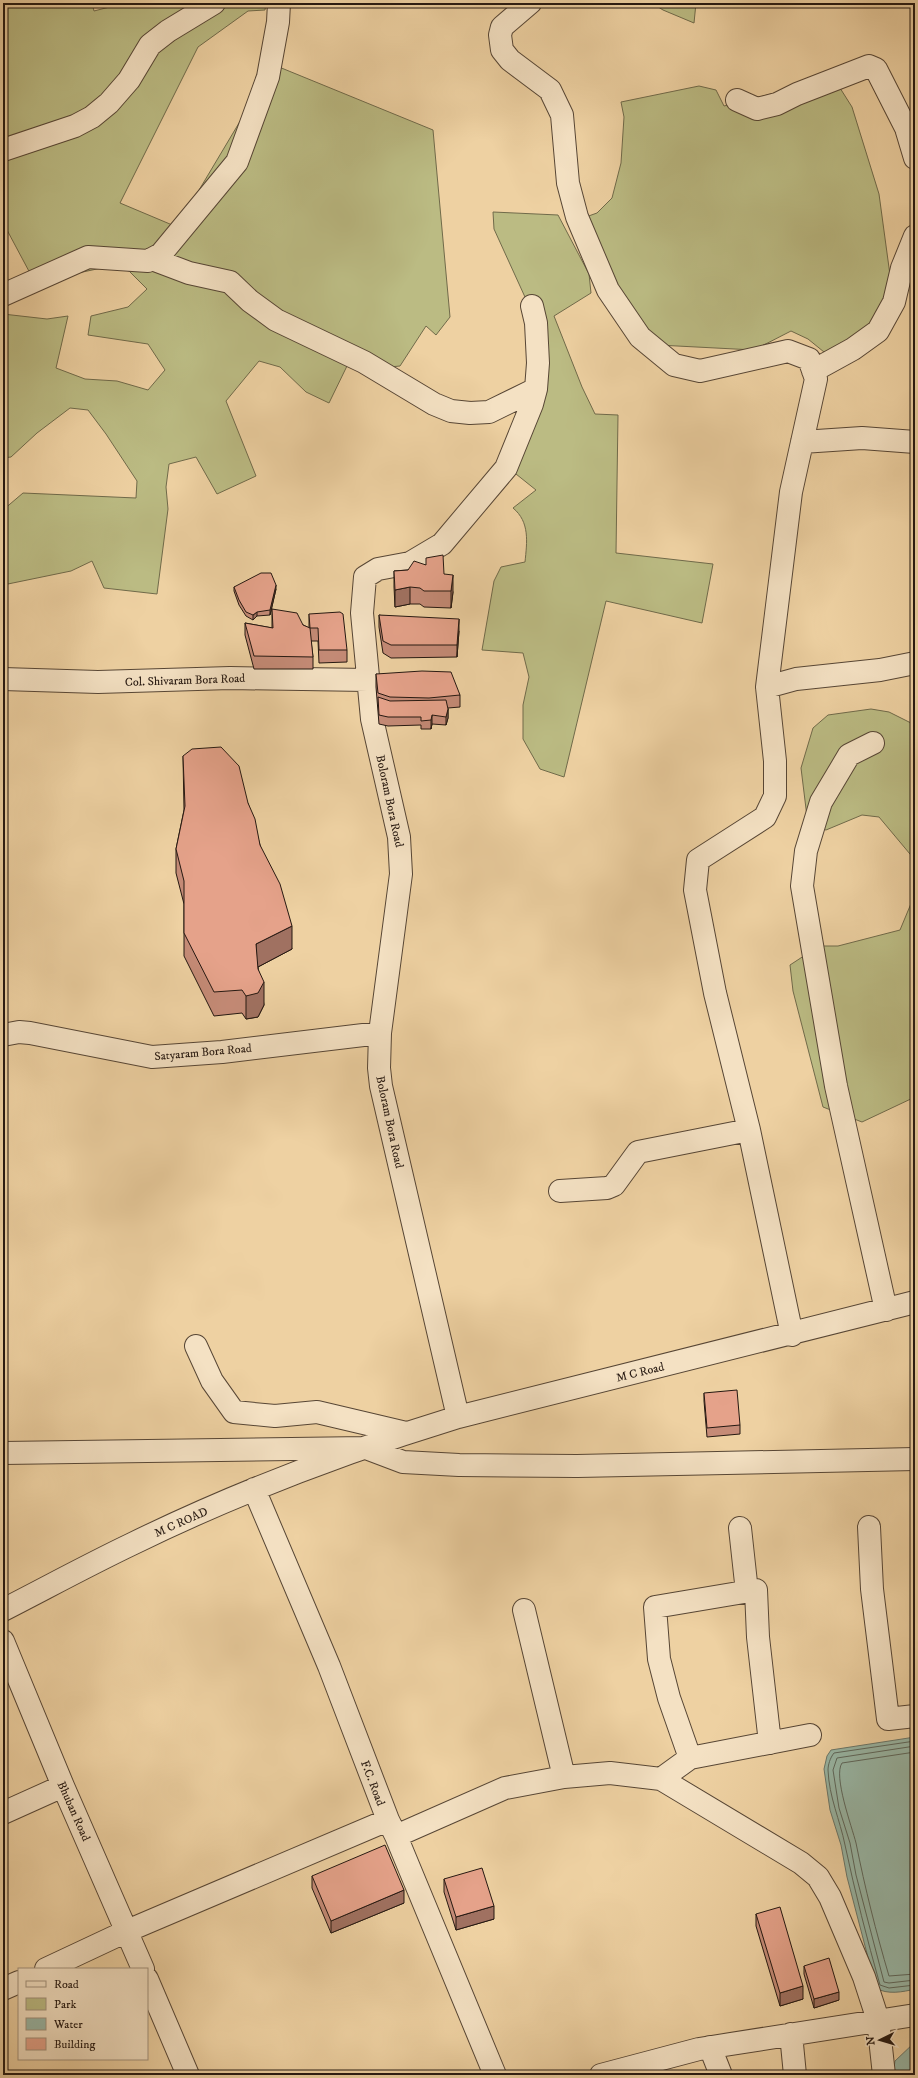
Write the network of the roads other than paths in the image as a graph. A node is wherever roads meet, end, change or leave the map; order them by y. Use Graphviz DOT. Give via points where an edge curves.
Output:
graph roads {
  1 [pos="214,3"];
  2 [pos="279,3"];
  3 [pos="530,3"];
  4 [pos="737,100"];
  5 [pos="3,150"];
  6 [pos="915,156"];
  7 [pos="914,241"];
  8 [pos="152,259"];
  9 [pos="3,295"];
  10 [pos="532,306"];
  11 [pos="813,371"];
  12 [pos="536,389"];
  13 [pos="802,442"];
  14 [pos="915,442"];
  15 [pos="915,663"];
  16 [pos="3,679"];
  17 [pos="367,680"];
  18 [pos="767,687"];
  19 [pos="873,743"];
  20 [pos="380,1033"];
  21 [pos="3,1035"];
  22 [pos="749,1130"];
  23 [pos="560,1191"];
  24 [pos="915,1302"];
  25 [pos="886,1310"];
  26 [pos="792,1335"];
  27 [pos="196,1346"];
  28 [pos="458,1417"];
  29 [pos="406,1433"];
  30 [pos="366,1448"];
  31 [pos="3,1453"];
  32 [pos="915,1459"];
  33 [pos="254,1489"];
  34 [pos="869,1527"];
  35 [pos="740,1528"];
  36 [pos="747,1592"];
  37 [pos="3,1610"];
  38 [pos="524,1610"];
  39 [pos="5,1646"];
  40 [pos="915,1716"];
  41 [pos="810,1735"];
  42 [pos="770,1743"];
  43 [pos="690,1758"];
  44 [pos="564,1777"];
  45 [pos="661,1779"];
  46 [pos="62,1786"];
  47 [pos="3,1813"];
  48 [pos="392,1828"];
  49 [pos="127,1931"];
  50 [pos="48,1968"];
  51 [pos="143,1968"];
  52 [pos="148,1981"];
  53 [pos="18,1982"];
  54 [pos="3,1989"];
  55 [pos="915,2015"];
  56 [pos="878,2020"];
  57 [pos="791,2034"];
  58 [pos="710,2047"];
  59 [pos="188,2075"];
  60 [pos="495,2075"];
  61 [pos="601,2075"];
  62 [pos="721,2075"];
  63 [pos="795,2075"];
  64 [pos="884,2075"];
  1 -- 5 [label="street" via="168,30 150,45 129,80 109,103 92,117"];
  2 -- 8 [label="street" via="268,76 237,162 161,254"];
  3 -- 11 [label="street" via="502,27 502,50 510,60 550,90 558,103 562,115 571,198 577,218 608,290 640,337 674,365 700,371 788,351 809,359"];
  4 -- 6 [label="street" via="757,109 777,104 869,66 876,69 906,128"];
  7 -- 11 [label="street" via="902,268 894,302 878,331 853,349"];
  8 -- 9 [label="street" via="148,261 88,257"];
  8 -- 12 [label="street" via="189,273 230,282 276,320 364,362 451,412 489,412"];
  10 -- 12 [label="street, Boloram Bora Road" via="536,323 538,363"];
  11 -- 13 [label="street" via="816,379"];
  12 -- 17 [label="street, Boloram Bora Road" via="506,468 442,544 410,563 378,569 365,577 362,613"];
  13 -- 14 [label="street" via="862,438"];
  13 -- 18 [label="street" via="791,492"];
  15 -- 18 [label="street" via="880,670 796,679"];
  16 -- 17 [label="street, Col. Shivaram Bora Road" via="98,682 230,678"];
  17 -- 20 [label="street, Boloram Bora Road" via="372,719 401,853 401,874"];
  18 -- 22 [label="street" via="775,761 775,796 765,817 698,860 695,890 715,993"];
  19 -- 25 [label="street" via="849,756 821,802 806,851 802,886 836,1086"];
  20 -- 21 [label="street, Satyaram Bora Road" via="152,1058 30,1033"];
  20 -- 28 [label="street, Boloram Bora Road" via="379,1068 385,1106"];
  22 -- 23 [label="street" via="638,1152 614,1185 607,1188"];
  22 -- 26 [label="street"];
  24 -- 25 [label="street, M C Road"];
  25 -- 26 [label="street, M C Road"];
  26 -- 28 [label="street, M C Road"];
  27 -- 29 [label="street" via="212,1381 234,1412 275,1416 317,1412"];
  28 -- 29 [label="street, M C Road"];
  29 -- 30 [label="street, M C Road"];
  30 -- 31 [label="street"];
  30 -- 32 [label="street" via="403,1462 459,1465 577,1466"];
  30 -- 33 [label="street, M C ROAD"];
  33 -- 37 [label="street, M C ROAD" via="132,1543"];
  33 -- 48 [label="street, F.C. Road" via="329,1666"];
  34 -- 40 [label="street" via="872,1589 888,1719"];
  35 -- 36 [label="street"];
  36 -- 42 [label="street" via="756,1590 758,1638"];
  36 -- 43 [label="street" via="655,1607 661,1665 669,1698"];
  38 -- 44 [label="street"];
  39 -- 46 [label="street, Bhuban Road"];
  41 -- 42 [label="street"];
  42 -- 43 [label="street"];
  43 -- 45 [label="street"];
  44 -- 45 [label="street" via="610,1773"];
  44 -- 48 [label="street" via="505,1788"];
  45 -- 56 [label="street" via="801,1863 818,1877 830,1897 864,1977"];
  46 -- 47 [label="street"];
  46 -- 49 [label="street, Bhuban Road"];
  48 -- 49 [label="street"];
  48 -- 60 [label="street, F.C. Road"];
  49 -- 50 [label="street"];
  49 -- 51 [label="street, Bhuban Road"];
  52 -- 59 [label="street"];
  53 -- 54 [label="street"];
  55 -- 56 [label="street"];
  56 -- 57 [label="street"];
  56 -- 64 [label="street"];
  57 -- 58 [label="street"];
  57 -- 63 [label="street"];
  58 -- 61 [label="street"];
  58 -- 62 [label="street"];
}
